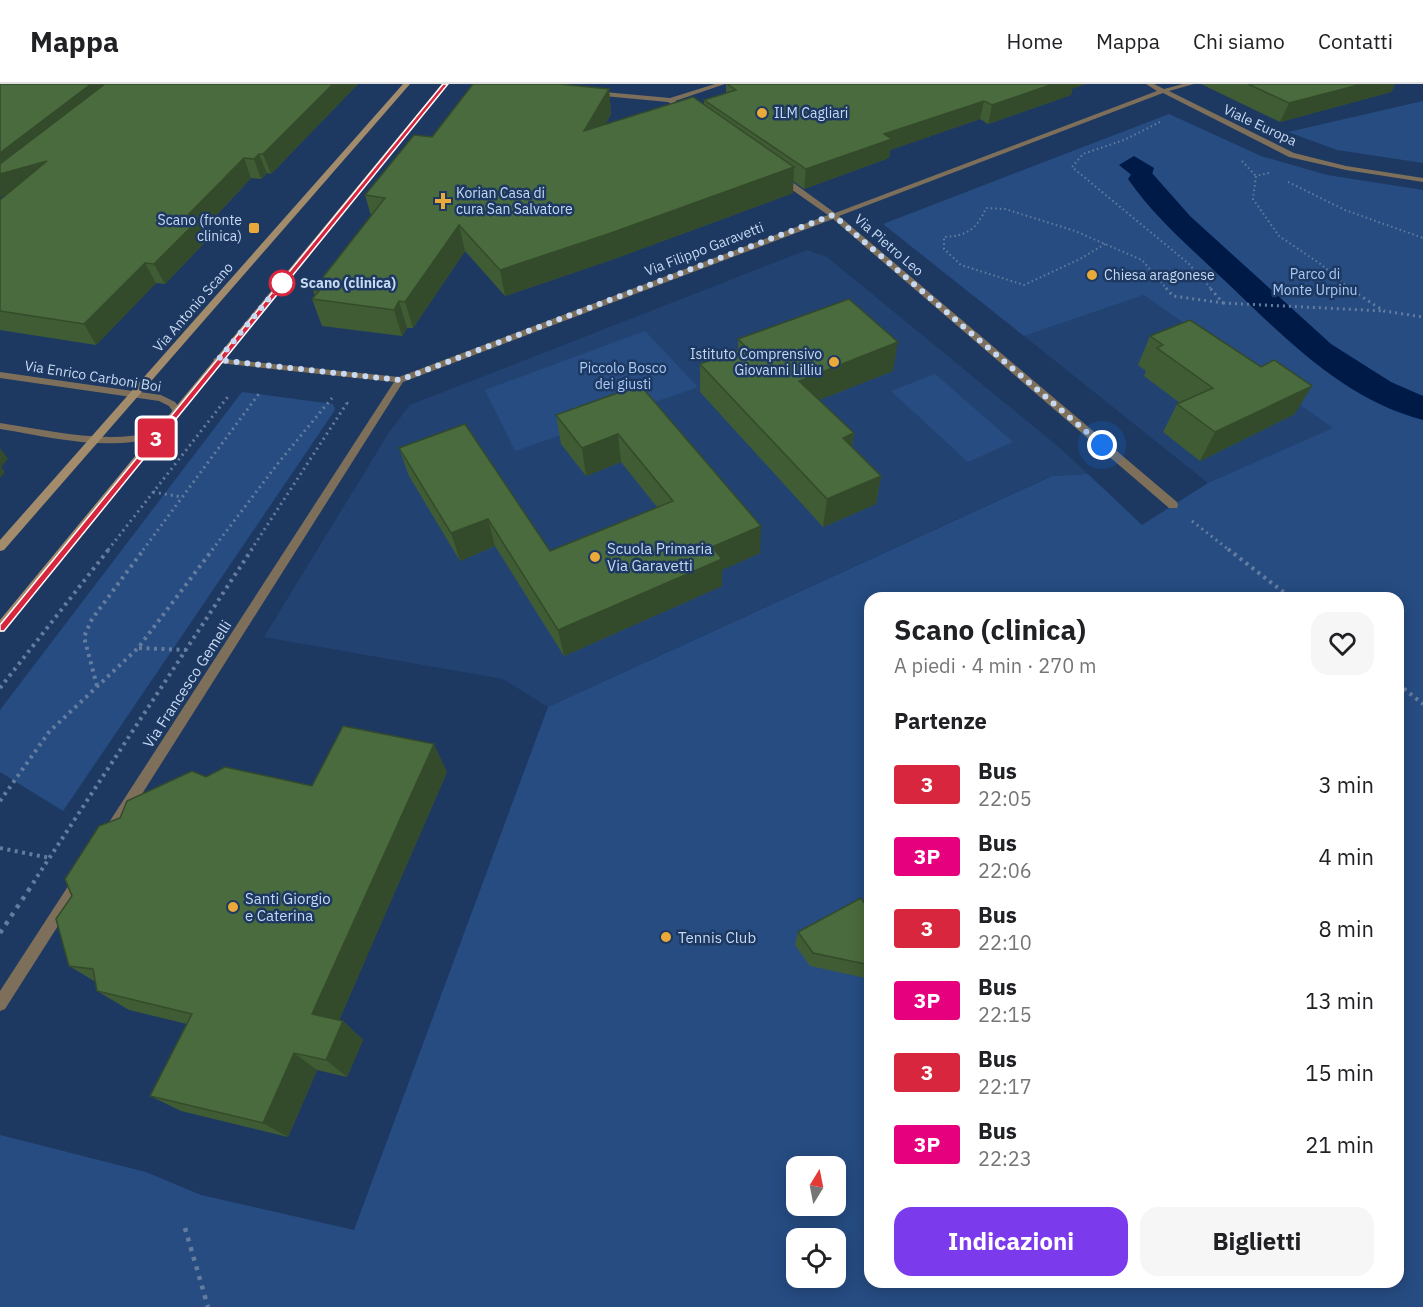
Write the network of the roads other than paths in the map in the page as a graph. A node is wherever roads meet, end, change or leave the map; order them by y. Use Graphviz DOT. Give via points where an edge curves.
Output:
graph roads {
  1 [pos="407,84"];
  2 [pos="445,84"];
  3 [pos="722,84"];
  4 [pos="1149,84"];
  5 [pos="1191,84"];
  6 [pos="1163,91"];
  7 [pos="589,93"];
  8 [pos="670,100"];
  9 [pos="696,118"];
  10 [pos="771,171"];
  11 [pos="1423,180"];
  12 [pos="833,215"];
  13 [pos="218,360"];
  14 [pos="0,375"];
  15 [pos="400,380"];
  16 [pos="135,394"];
  17 [pos="177,411"];
  18 [pos="0,426"];
  19 [pos="159,434"];
  20 [pos="95,440"];
  21 [pos="1173,506"];
  22 [pos="0,547"];
  23 [pos="0,628"];
  24 [pos="101,846"];
  25 [pos="88,866"];
  26 [pos="0,1004"];
  1 -- 16 [label="street, Via Antonio Scano"];
  2 -- 13 [label="street"];
  3 -- 8 [label="street"];
  4 -- 6 [label="street, Viale Europa"];
  5 -- 6 [label="street, Via Filippo Garavetti"];
  6 -- 11 [label="street, Viale Europa" via="1292,155"];
  6 -- 12 [label="street, Via Filippo Garavetti"];
  7 -- 8 [label="street"];
  8 -- 9 [label="street"];
  10 -- 12 [label="street, Via Pietro Leo"];
  12 -- 15 [label="street, Via Filippo Garavetti"];
  12 -- 21 [label="street, Via Pietro Leo"];
  13 -- 15 [label="street, Via Filippo Garavetti"];
  13 -- 17 [label="street"];
  14 -- 16 [label="street, Via Enrico Carboni Boi"];
  15 -- 24 [label="street, Via Francesco Gemelli"];
  16 -- 17 [label="street, Via Enrico Carboni Boi" via="161,398"];
  16 -- 20 [label="street, Via Antonio Scano"];
  17 -- 19 [label="street"];
  18 -- 20 [label="street"];
  19 -- 20 [label="street" via="142,440"];
  19 -- 23 [label="street"];
  20 -- 22 [label="street, Via Antonio Scano"];
  25 -- 26 [label="street"];
}
